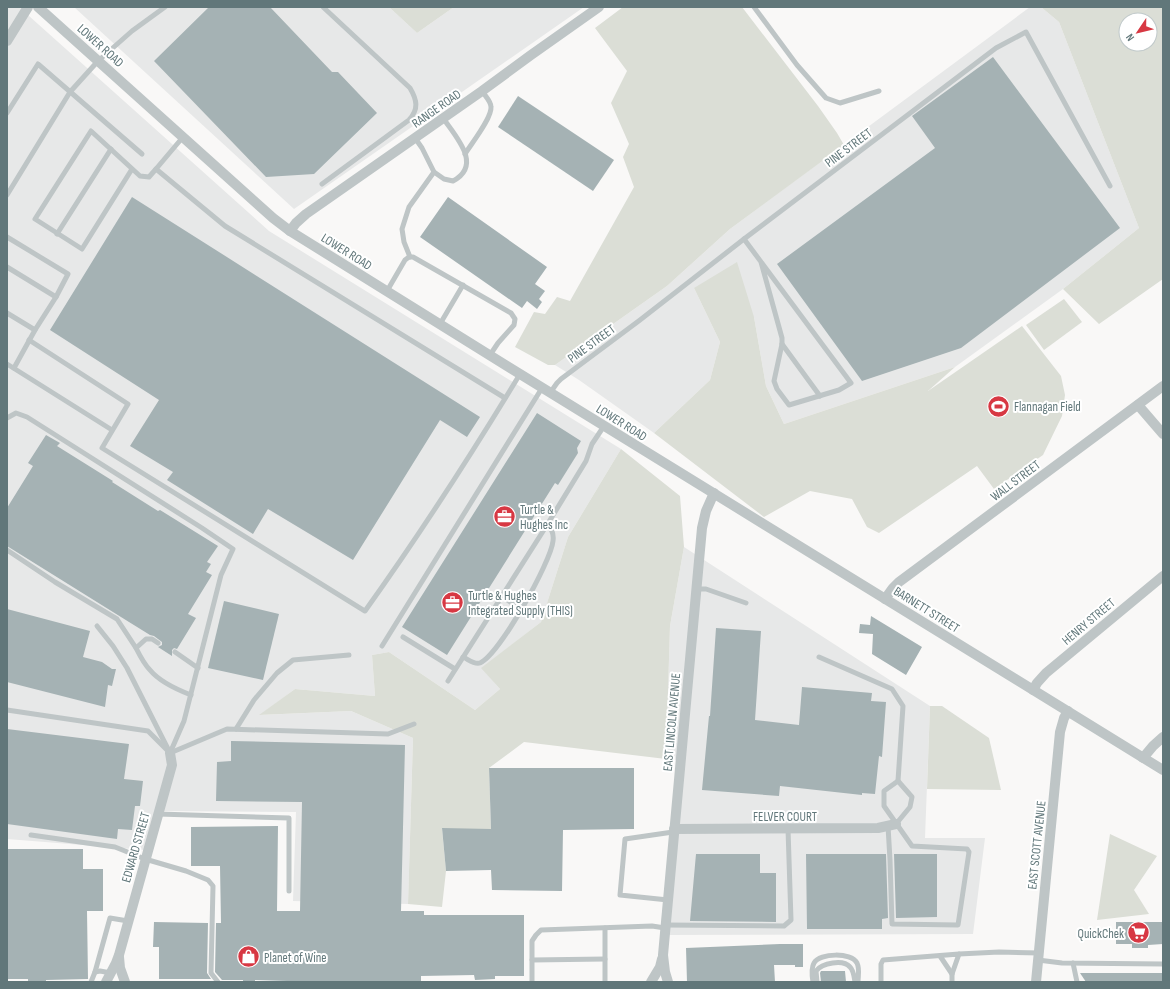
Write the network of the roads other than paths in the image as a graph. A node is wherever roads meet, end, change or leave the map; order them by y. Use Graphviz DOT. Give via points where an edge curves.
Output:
graph roads {
  1 [pos="28,7"];
  2 [pos="38,7"];
  3 [pos="165,7"];
  4 [pos="323,7"];
  5 [pos="599,7"];
  6 [pos="754,7"];
  7 [pos="7,41"];
  8 [pos="98,61"];
  9 [pos="482,91"];
  10 [pos="879,91"];
  11 [pos="70,92"];
  12 [pos="7,113"];
  13 [pos="443,118"];
  14 [pos="183,137"];
  15 [pos="415,138"];
  16 [pos="111,149"];
  17 [pos="142,154"];
  18 [pos="465,154"];
  19 [pos="156,168"];
  20 [pos="132,169"];
  21 [pos="434,172"];
  22 [pos="322,184"];
  23 [pos="1110,186"];
  24 [pos="7,195"];
  25 [pos="290,231"];
  26 [pos="57,234"];
  27 [pos="7,237"];
  28 [pos="744,239"];
  29 [pos="410,257"];
  30 [pos="761,262"];
  31 [pos="7,267"];
  32 [pos="463,285"];
  33 [pos="387,292"];
  34 [pos="56,297"];
  35 [pos="7,314"];
  36 [pos="440,324"];
  37 [pos="35,330"];
  38 [pos="29,340"];
  39 [pos="782,344"];
  40 [pos="490,355"];
  41 [pos="7,364"];
  42 [pos="14,368"];
  43 [pos="520,374"];
  44 [pos="1163,386"];
  45 [pos="546,390"];
  46 [pos="820,396"];
  47 [pos="505,398"];
  48 [pos="1138,405"];
  49 [pos="7,418"];
  50 [pos="604,426"];
  51 [pos="112,430"];
  52 [pos="1163,434"];
  53 [pos="677,471"];
  54 [pos="714,493"];
  55 [pos="547,525"];
  56 [pos="7,550"];
  57 [pos="1163,576"];
  58 [pos="696,589"];
  59 [pos="500,596"];
  60 [pos="885,599"];
  61 [pos="746,603"];
  62 [pos="521,609"];
  63 [pos="97,626"];
  64 [pos="403,637"];
  65 [pos="158,643"];
  66 [pos="382,646"];
  67 [pos="136,648"];
  68 [pos="175,652"];
  69 [pos="349,655"];
  70 [pos="463,656"];
  71 [pos="819,657"];
  72 [pos="198,668"];
  73 [pos="455,669"];
  74 [pos="448,681"];
  75 [pos="1033,690"];
  76 [pos="190,696"];
  77 [pos="7,710"];
  78 [pos="1068,711"];
  79 [pos="414,724"];
  80 [pos="236,729"];
  81 [pos="1163,737"];
  82 [pos="170,754"];
  83 [pos="1144,758"];
  84 [pos="1163,770"];
  85 [pos="898,781"];
  86 [pos="158,814"];
  87 [pos="892,825"];
  88 [pos="788,829"];
  89 [pos="674,831"];
  90 [pos="30,835"];
  91 [pos="145,859"];
  92 [pos="288,891"];
  93 [pos="668,900"];
  94 [pos="128,921"];
  95 [pos="665,927"];
  96 [pos="605,928"];
  97 [pos="120,947"];
  98 [pos="959,954"];
  99 [pos="663,956"];
  100 [pos="940,956"];
  101 [pos="1039,956"];
  102 [pos="605,959"];
  103 [pos="532,960"];
  104 [pos="1073,963"];
  105 [pos="1163,964"];
  106 [pos="95,972"];
  107 [pos="952,974"];
  108 [pos="109,978"];
  109 [pos="91,982"];
  110 [pos="125,982"];
  111 [pos="218,982"];
  112 [pos="532,982"];
  113 [pos="605,982"];
  114 [pos="651,982"];
  115 [pos="668,982"];
  116 [pos="813,982"];
  117 [pos="817,982"];
  118 [pos="855,982"];
  119 [pos="858,982"];
  120 [pos="881,982"];
  121 [pos="952,982"];
  122 [pos="1036,982"];
  123 [pos="1077,982"];
  1 -- 7 [label="street"];
  2 -- 8 [label="street, LOWER ROAD"];
  3 -- 8 [label="lane" via="132,31"];
  4 -- 22 [label="lane" via="410,88 416,98 414,114 409,120"];
  5 -- 9 [label="street, RANGE ROAD"];
  6 -- 10 [label="lane" via="797,65 826,98 840,103"];
  8 -- 11 [label="lane"];
  8 -- 14 [label="street, LOWER ROAD"];
  9 -- 13 [label="street, RANGE ROAD"];
  9 -- 18 [label="lane" via="491,107 490,116"];
  11 -- 12 [label="lane" via="38,64"];
  11 -- 17 [label="lane"];
  11 -- 24 [label="lane"];
  13 -- 15 [label="street, RANGE ROAD"];
  13 -- 18 [label="lane" via="463,146"];
  14 -- 19 [label="lane"];
  14 -- 25 [label="street, LOWER ROAD"];
  15 -- 21 [label="lane"];
  15 -- 25 [label="street, RANGE ROAD" via="306,214"];
  16 -- 20 [label="lane"];
  16 -- 26 [label="lane"];
  16 -- 26 [label="lane" via="91,131 35,219"];
  18 -- 21 [label="lane" via="465,170 459,178 453,181 444,179"];
  19 -- 20 [label="lane" via="149,177 140,176"];
  19 -- 47 [label="lane" via="225,226"];
  20 -- 26 [label="lane" via="82,249"];
  21 -- 29 [label="lane" via="409,207 402,229"];
  23 -- 28 [label="lane, PINE STREET" via="1026,32 996,48"];
  25 -- 33 [label="street, LOWER ROAD"];
  27 -- 34 [label="lane" via="68,274"];
  28 -- 30 [label="lane"];
  28 -- 45 [label="lane, PINE STREET"];
  29 -- 32 [label="lane"];
  29 -- 33 [label="lane" via="405,260"];
  30 -- 39 [label="lane"];
  30 -- 46 [label="lane" via="851,383"];
  31 -- 34 [label="lane"];
  32 -- 36 [label="lane"];
  32 -- 40 [label="lane" via="511,313 514,319 514,325"];
  33 -- 36 [label="street, LOWER ROAD"];
  34 -- 37 [label="lane"];
  35 -- 37 [label="lane"];
  36 -- 40 [label="street, LOWER ROAD"];
  37 -- 38 [label="lane"];
  38 -- 42 [label="lane"];
  38 -- 51 [label="lane" via="128,404"];
  39 -- 46 [label="lane"];
  39 -- 46 [label="lane" via="774,381 777,389 789,405"];
  40 -- 43 [label="street, LOWER ROAD"];
  41 -- 42 [label="lane"];
  42 -- 51 [label="lane"];
  43 -- 45 [label="street, LOWER ROAD"];
  43 -- 47 [label="lane"];
  44 -- 48 [label="street, WALL STREET"];
  45 -- 50 [label="street, LOWER ROAD"];
  45 -- 66 [label="lane, PINE STREET"];
  47 -- 51 [label="lane" via="453,482 365,611 102,448"];
  48 -- 52 [label="street"];
  48 -- 60 [label="street, WALL STREET" via="899,582"];
  49 -- 72 [label="lane" via="16,413 27,417 233,549 221,575"];
  50 -- 53 [label="street, LOWER ROAD"];
  50 -- 55 [label="lane"];
  53 -- 54 [label="street, BARNETT STREET"];
  54 -- 58 [label="street, EAST LINCOLN AVENUE" via="703,524"];
  54 -- 60 [label="street, BARNETT STREET"];
  55 -- 59 [label="lane"];
  55 -- 62 [label="lane" via="553,534 551,552"];
  56 -- 67 [label="lane" via="116,619"];
  57 -- 75 [label="street, HENRY STREET" via="1046,673"];
  58 -- 61 [label="lane"];
  58 -- 89 [label="street, EAST LINCOLN AVENUE"];
  59 -- 62 [label="lane"];
  59 -- 70 [label="lane"];
  60 -- 75 [label="street, BARNETT STREET"];
  62 -- 70 [label="lane" via="496,648 481,662 475,663"];
  63 -- 82 [label="lane" via="126,668"];
  64 -- 73 [label="lane"];
  65 -- 67 [label="lane" via="146,639"];
  67 -- 76 [label="lane" via="150,672"];
  68 -- 72 [label="lane"];
  69 -- 80 [label="lane" via="293,660 254,700"];
  70 -- 73 [label="lane"];
  71 -- 85 [label="lane" via="892,689 903,706"];
  72 -- 76 [label="lane"];
  73 -- 74 [label="lane"];
  75 -- 78 [label="street, BARNETT STREET"];
  76 -- 82 [label="lane" via="184,721"];
  77 -- 82 [label="lane" via="148,731"];
  78 -- 83 [label="street, BARNETT STREET"];
  78 -- 101 [label="street, EAST SCOTT AVENUE" via="1060,732"];
  79 -- 80 [label="lane" via="388,734"];
  80 -- 82 [label="lane" via="227,728"];
  81 -- 83 [label="street"];
  82 -- 86 [label="street, EDWARD STREET" via="172,765"];
  83 -- 84 [label="street, BARNETT STREET"];
  85 -- 87 [label="lane" via="884,790 884,806"];
  85 -- 87 [label="lane" via="912,797 910,806"];
  86 -- 91 [label="street, EDWARD STREET"];
  86 -- 92 [label="lane" via="289,818"];
  87 -- 87 [label="lane" via="912,846 969,852 958,925 892,924"];
  87 -- 88 [label="street, FELVER COURT" via="878,828"];
  88 -- 89 [label="street, FELVER COURT"];
  88 -- 95 [label="lane" via="791,920 784,926"];
  89 -- 93 [label="street, EAST LINCOLN AVENUE"];
  89 -- 93 [label="lane" via="625,839 620,895"];
  90 -- 91 [label="lane" via="115,847"];
  91 -- 94 [label="street, EDWARD STREET"];
  91 -- 111 [label="lane" via="186,871 208,880 213,886 211,972"];
  93 -- 95 [label="street, EAST LINCOLN AVENUE"];
  94 -- 97 [label="street, EDWARD STREET"];
  94 -- 106 [label="lane" via="110,918"];
  95 -- 96 [label="lane"];
  95 -- 99 [label="street, EAST LINCOLN AVENUE"];
  96 -- 102 [label="lane"];
  96 -- 103 [label="lane" via="541,930 532,941"];
  97 -- 108 [label="street, EDWARD STREET"];
  97 -- 110 [label="street, EDWARD STREET" via="120,968"];
  98 -- 100 [label="lane"];
  98 -- 101 [label="lane" via="999,952"];
  98 -- 107 [label="lane"];
  99 -- 114 [label="street, EAST LINCOLN AVENUE"];
  99 -- 115 [label="street, EAST LINCOLN AVENUE"];
  100 -- 107 [label="lane"];
  100 -- 120 [label="lane" via="883,960"];
  101 -- 104 [label="lane" via="1062,963"];
  101 -- 122 [label="street, EAST SCOTT AVENUE"];
  102 -- 103 [label="lane"];
  102 -- 113 [label="lane"];
  103 -- 112 [label="lane"];
  104 -- 105 [label="lane"];
  104 -- 123 [label="lane"];
  106 -- 108 [label="lane" via="100,971"];
  106 -- 109 [label="lane"];
  107 -- 121 [label="lane"];
  116 -- 119 [label="lane" via="812,966 817,960 823,956 844,956 852,958 857,963"];
  117 -- 118 [label="lane" via="816,971 821,965 843,963 852,969"];
}
